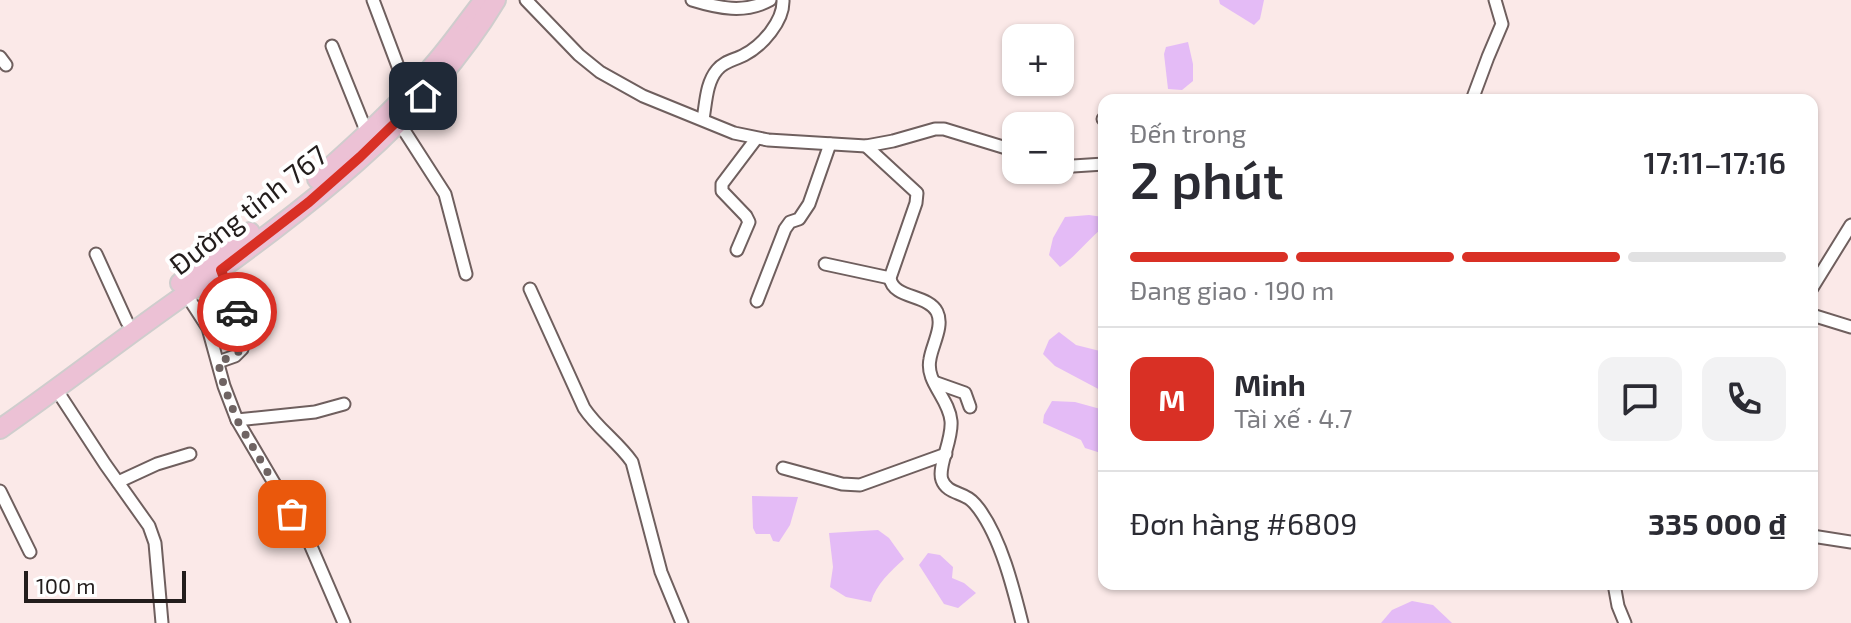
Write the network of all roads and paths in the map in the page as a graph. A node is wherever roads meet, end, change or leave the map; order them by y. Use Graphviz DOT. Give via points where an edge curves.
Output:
graph roads {
  1 [pos="373,0"];
  2 [pos="484,0"];
  3 [pos="496,0"];
  4 [pos="526,0"];
  5 [pos="692,0"];
  6 [pos="770,0"];
  7 [pos="783,0"];
  8 [pos="1495,0"];
  9 [pos="332,46"];
  10 [pos="408,93"];
  11 [pos="1474,94"];
  12 [pos="703,119"];
  13 [pos="398,121"];
  14 [pos="367,133"];
  15 [pos="756,139"];
  16 [pos="830,144"];
  17 [pos="866,146"];
  18 [pos="1002,146"];
  19 [pos="1098,164"];
  20 [pos="1074,166"];
  21 [pos="1851,225"];
  22 [pos="737,250"];
  23 [pos="96,254"];
  24 [pos="825,264"];
  25 [pos="221,270"];
  26 [pos="466,274"];
  27 [pos="890,278"];
  28 [pos="1818,278"];
  29 [pos="530,289"];
  30 [pos="186,294"];
  31 [pos="757,301"];
  32 [pos="1818,317"];
  33 [pos="127,322"];
  34 [pos="1851,327"];
  35 [pos="218,362"];
  36 [pos="933,382"];
  37 [pos="56,389"];
  38 [pos="344,404"];
  39 [pos="970,407"];
  40 [pos="0,417"];
  41 [pos="237,420"];
  42 [pos="0,429"];
  43 [pos="190,454"];
  44 [pos="946,454"];
  45 [pos="783,468"];
  46 [pos="118,482"];
  47 [pos="0,491"];
  48 [pos="1818,537"];
  49 [pos="1851,542"];
  50 [pos="30,552"];
  51 [pos="1615,590"];
  52 [pos="162,623"];
  53 [pos="344,623"];
  54 [pos="682,623"];
  55 [pos="1022,623"];
  56 [pos="1625,623"];
  1 -- 10 [label="street"];
  2 -- 10 [label="main road, Đường tỉnh 767"];
  3 -- 13 [label="main road, Đường tỉnh 767" via="450,64"];
  4 -- 12 [label="street" via="600,72"];
  5 -- 6 [label="street" via="747,9"];
  7 -- 12 [label="street" via="780,18 765,38 718,68"];
  8 -- 11 [label="street" via="1502,24"];
  9 -- 14 [label="street"];
  10 -- 14 [label="main road, Đường tỉnh 767"];
  12 -- 15 [label="street"];
  13 -- 25 [label="main road, Đường tỉnh 767" via="309,202"];
  13 -- 26 [label="street" via="445,194"];
  14 -- 33 [label="main road, Đường tỉnh 767" via="288,205"];
  15 -- 16 [label="street"];
  15 -- 22 [label="street" via="722,184 722,191 749,222"];
  16 -- 17 [label="street"];
  16 -- 31 [label="street" via="809,204 785,229"];
  17 -- 18 [label="street" via="944,129"];
  17 -- 27 [label="street" via="917,193"];
  19 -- 20 [label="street"];
  21 -- 28 [label="street"];
  23 -- 33 [label="street"];
  24 -- 27 [label="street"];
  25 -- 30 [label="main road, Đường tỉnh 767"];
  25 -- 35 [label="street" via="245,333 242,349"];
  27 -- 36 [label="street" via="895,288 927,302 939,315 929,360"];
  29 -- 54 [label="street" via="584,408 632,462 661,572"];
  30 -- 35 [label="street" via="208,328"];
  30 -- 37 [label="main road, Đường tỉnh 767"];
  32 -- 34 [label="street"];
  33 -- 40 [label="main road, Đường tỉnh 767"];
  35 -- 41 [label="street"];
  36 -- 39 [label="street" via="965,393"];
  36 -- 44 [label="street" via="951,417"];
  37 -- 42 [label="main road, Đường tỉnh 767"];
  37 -- 46 [label="street"];
  38 -- 41 [label="street"];
  41 -- 53 [label="street" via="310,544"];
  43 -- 46 [label="street"];
  44 -- 45 [label="street" via="860,485"];
  44 -- 55 [label="street" via="943,483 980,510 1005,562"];
  46 -- 52 [label="street" via="155,543"];
  47 -- 50 [label="street"];
  48 -- 49 [label="street"];
  51 -- 56 [label="street"];
}
